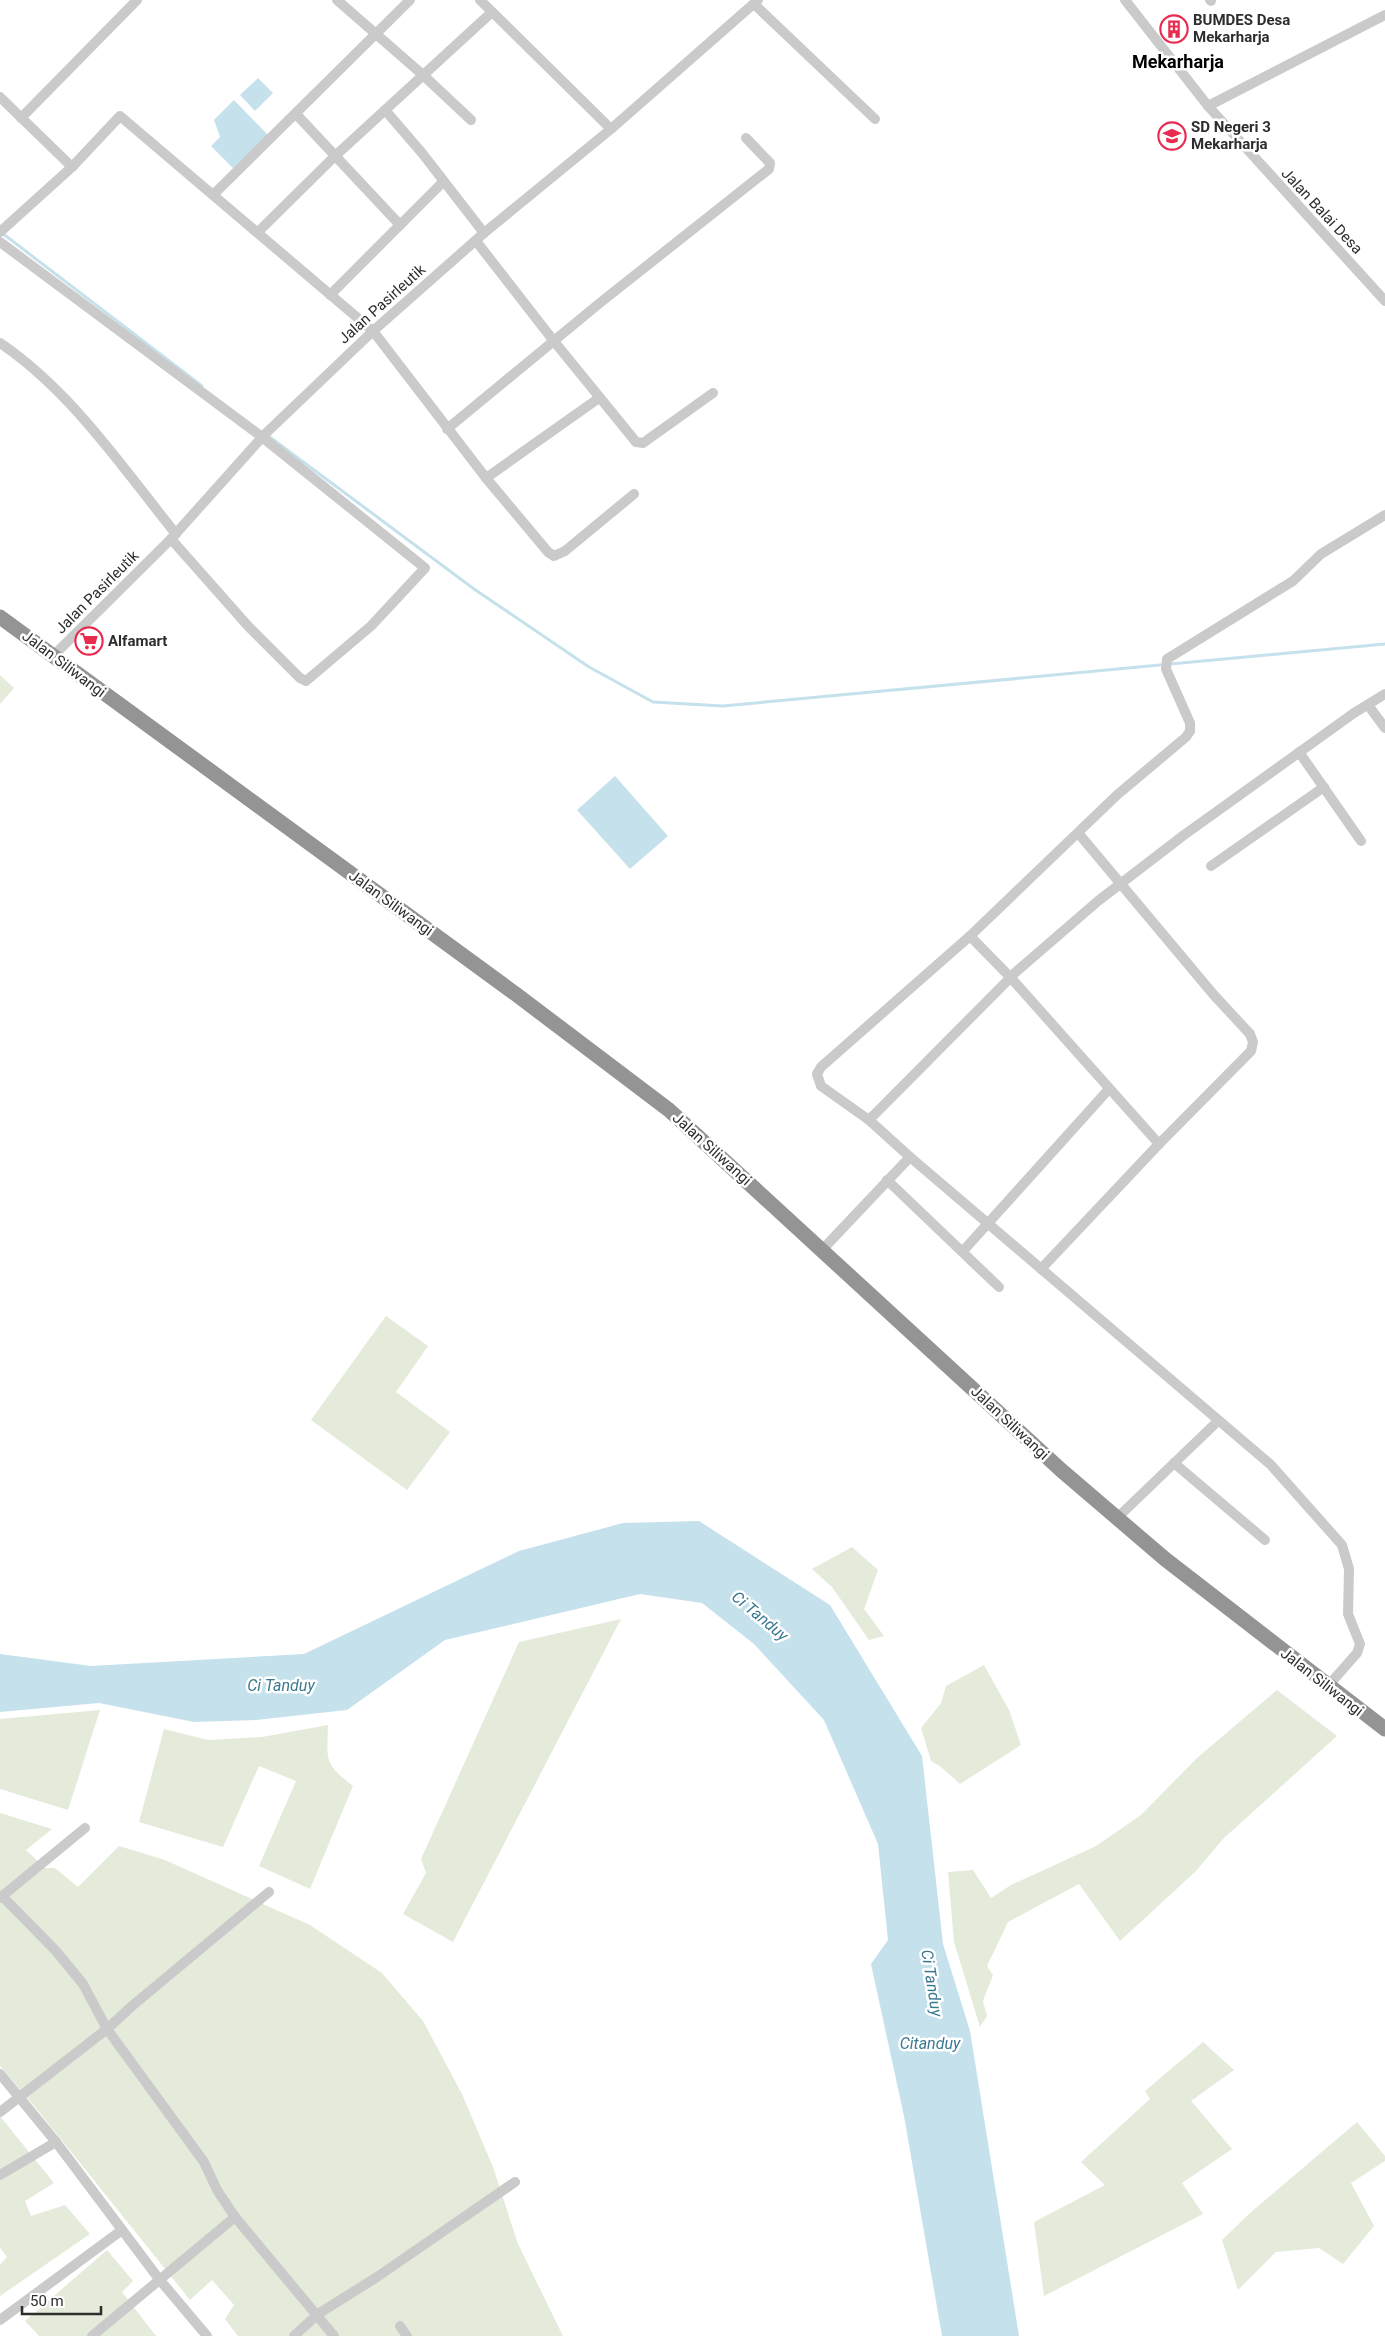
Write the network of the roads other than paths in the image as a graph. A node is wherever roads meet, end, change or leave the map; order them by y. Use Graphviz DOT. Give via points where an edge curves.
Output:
graph roads {
  1 [pos="137,0"];
  2 [pos="337,0"];
  3 [pos="410,0"];
  4 [pos="480,0"];
  5 [pos="1125,0"];
  6 [pos="756,2"];
  7 [pos="492,12"];
  8 [pos="1385,15"];
  9 [pos="376,35"];
  10 [pos="423,74"];
  11 [pos="0,97"];
  12 [pos="1208,106"];
  13 [pos="385,110"];
  14 [pos="296,114"];
  15 [pos="21,118"];
  16 [pos="875,119"];
  17 [pos="471,120"];
  18 [pos="611,129"];
  19 [pos="746,138"];
  20 [pos="335,156"];
  21 [pos="72,167"];
  22 [pos="443,182"];
  23 [pos="214,194"];
  24 [pos="400,225"];
  25 [pos="2,230"];
  26 [pos="258,232"];
  27 [pos="484,233"];
  28 [pos="476,241"];
  29 [pos="0,242"];
  30 [pos="330,295"];
  31 [pos="1385,301"];
  32 [pos="373,331"];
  33 [pos="553,340"];
  34 [pos="0,343"];
  35 [pos="713,393"];
  36 [pos="599,398"];
  37 [pos="447,429"];
  38 [pos="263,436"];
  39 [pos="486,478"];
  40 [pos="634,494"];
  41 [pos="1385,515"];
  42 [pos="174,537"];
  43 [pos="0,617"];
  44 [pos="52,657"];
  45 [pos="1385,694"];
  46 [pos="1368,705"];
  47 [pos="1385,728"];
  48 [pos="1299,752"];
  49 [pos="1324,787"];
  50 [pos="1078,834"];
  51 [pos="1361,841"];
  52 [pos="1211,866"];
  53 [pos="1120,882"];
  54 [pos="970,936"];
  55 [pos="1011,978"];
  56 [pos="1109,1089"];
  57 [pos="869,1120"];
  58 [pos="1159,1144"];
  59 [pos="910,1157"];
  60 [pos="887,1180"];
  61 [pos="988,1221"];
  62 [pos="822,1250"];
  63 [pos="963,1251"];
  64 [pos="1041,1269"];
  65 [pos="999,1287"];
  66 [pos="1218,1421"];
  67 [pos="1174,1463"];
  68 [pos="1117,1518"];
  69 [pos="1265,1540"];
  70 [pos="1328,1686"];
  71 [pos="1385,1729"];
  72 [pos="85,1828"];
  73 [pos="269,1892"];
  74 [pos="1,1897"];
  75 [pos="107,2029"];
  76 [pos="0,2074"];
  77 [pos="19,2097"];
  78 [pos="0,2112"];
  79 [pos="56,2142"];
  80 [pos="0,2175"];
  81 [pos="515,2182"];
  82 [pos="235,2217"];
  83 [pos="122,2230"];
  84 [pos="159,2279"];
  85 [pos="318,2314"];
  86 [pos="0,2320"];
  87 [pos="400,2326"];
  88 [pos="92,2336"];
  89 [pos="207,2336"];
  90 [pos="294,2336"];
  91 [pos="334,2336"];
  92 [pos="407,2336"];
  1 -- 15 [label="street"];
  2 -- 9 [label="street"];
  3 -- 9 [label="street"];
  4 -- 7 [label="street"];
  5 -- 12 [label="street, Jalan Balai Desa"];
  6 -- 16 [label="street"];
  6 -- 18 [label="street, Jalan Pasirleutik"];
  7 -- 10 [label="street"];
  7 -- 18 [label="street"];
  8 -- 12 [label="street"];
  9 -- 10 [label="street"];
  9 -- 14 [label="street"];
  10 -- 13 [label="street"];
  10 -- 17 [label="street"];
  11 -- 15 [label="street"];
  12 -- 31 [label="street, Jalan Balai Desa"];
  13 -- 20 [label="street"];
  13 -- 22 [label="street"];
  14 -- 20 [label="street"];
  14 -- 23 [label="street"];
  15 -- 21 [label="street"];
  18 -- 27 [label="street, Jalan Pasirleutik"];
  19 -- 33 [label="street" via="770,163 769,170"];
  20 -- 24 [label="street"];
  20 -- 26 [label="street"];
  21 -- 23 [label="street" via="120,116"];
  21 -- 25 [label="street"];
  22 -- 24 [label="street"];
  22 -- 27 [label="street"];
  23 -- 26 [label="street"];
  24 -- 30 [label="street"];
  26 -- 30 [label="street"];
  27 -- 28 [label="street, Jalan Pasirleutik"];
  28 -- 32 [label="street, Jalan Pasirleutik"];
  28 -- 33 [label="street"];
  29 -- 38 [label="street"];
  30 -- 32 [label="street"];
  32 -- 37 [label="street"];
  32 -- 38 [label="street, Jalan Pasirleutik"];
  33 -- 36 [label="street"];
  33 -- 37 [label="street"];
  34 -- 42 [label="street" via="28,362 67,400"];
  35 -- 36 [label="street" via="640,444 633,440"];
  36 -- 39 [label="street"];
  37 -- 39 [label="street"];
  38 -- 42 [label="street, Jalan Pasirleutik"];
  38 -- 42 [label="street" via="426,568 371,626 306,681 248,626"];
  39 -- 40 [label="street" via="554,556 565,551"];
  41 -- 50 [label="street" via="1322,554 1294,581 1166,664 1190,723 1190,731"];
  42 -- 44 [label="street, Jalan Pasirleutik"];
  43 -- 44 [label="highway, Jalan Siliwangi"];
  44 -- 62 [label="highway, Jalan Siliwangi" via="595,1052 669,1110"];
  45 -- 46 [label="street"];
  46 -- 47 [label="street"];
  46 -- 48 [label="street"];
  48 -- 49 [label="street"];
  48 -- 53 [label="street"];
  49 -- 51 [label="street"];
  49 -- 52 [label="street"];
  50 -- 53 [label="street"];
  50 -- 54 [label="street"];
  53 -- 55 [label="street"];
  53 -- 58 [label="street" via="1250,1034 1253,1042 1251,1050"];
  54 -- 55 [label="street"];
  54 -- 57 [label="street" via="821,1067 817,1074 821,1086"];
  55 -- 56 [label="street"];
  55 -- 57 [label="street"];
  56 -- 58 [label="street"];
  56 -- 61 [label="street"];
  57 -- 59 [label="street"];
  58 -- 64 [label="street"];
  59 -- 60 [label="street"];
  59 -- 61 [label="street"];
  60 -- 62 [label="street"];
  60 -- 63 [label="street"];
  61 -- 63 [label="street"];
  61 -- 64 [label="street"];
  62 -- 68 [label="highway, Jalan Siliwangi"];
  63 -- 65 [label="street"];
  64 -- 66 [label="street"];
  66 -- 67 [label="street"];
  66 -- 70 [label="street" via="1271,1465 1342,1545 1347,1555 1348,1614 1360,1644 1357,1653"];
  67 -- 68 [label="street"];
  67 -- 69 [label="street"];
  68 -- 70 [label="highway, Jalan Siliwangi"];
  70 -- 71 [label="highway, Jalan Siliwangi"];
  72 -- 74 [label="street"];
  73 -- 75 [label="street"];
  74 -- 75 [label="street" via="56,1951 82,1984"];
  75 -- 77 [label="street"];
  75 -- 82 [label="street" via="204,2162"];
  76 -- 77 [label="street"];
  77 -- 78 [label="street"];
  77 -- 79 [label="street"];
  79 -- 80 [label="street"];
  79 -- 83 [label="street"];
  81 -- 85 [label="street"];
  82 -- 84 [label="street"];
  82 -- 85 [label="street"];
  83 -- 84 [label="street"];
  83 -- 86 [label="street"];
  84 -- 88 [label="street"];
  84 -- 89 [label="street"];
  85 -- 90 [label="street"];
  85 -- 91 [label="street"];
  87 -- 92 [label="street"];
}
